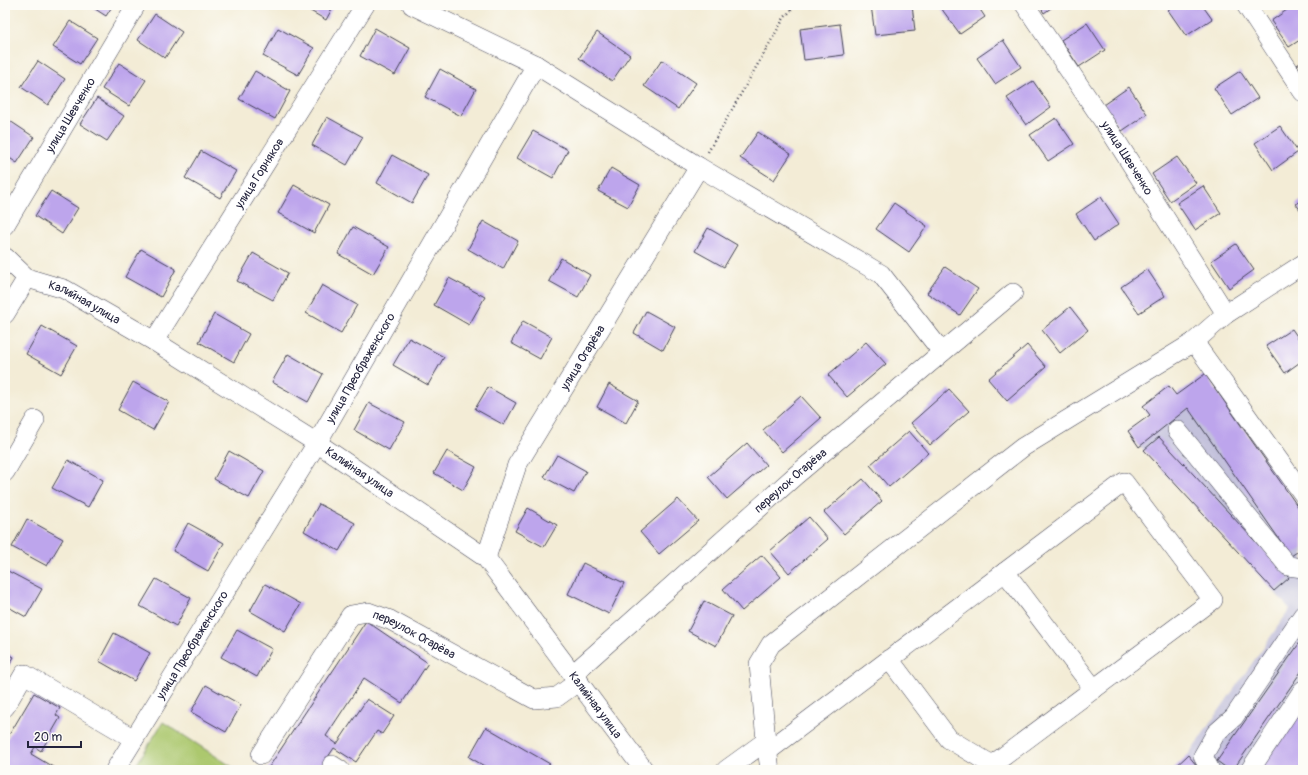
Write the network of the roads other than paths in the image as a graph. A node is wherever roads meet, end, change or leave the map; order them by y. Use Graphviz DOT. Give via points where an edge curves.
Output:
graph roads {
  1 [pos="136,5"];
  2 [pos="365,5"];
  3 [pos="412,5"];
  4 [pos="1025,5"];
  5 [pos="1246,5"];
  6 [pos="536,65"];
  7 [pos="1303,92"];
  8 [pos="699,167"];
  9 [pos="5,224"];
  10 [pos="5,257"];
  11 [pos="1303,264"];
  12 [pos="27,278"];
  13 [pos="1013,293"];
  14 [pos="5,314"];
  15 [pos="1226,314"];
  16 [pos="154,341"];
  17 [pos="1194,342"];
  18 [pos="942,352"];
  19 [pos="35,420"];
  20 [pos="1177,430"];
  21 [pos="317,443"];
  22 [pos="5,472"];
  23 [pos="1303,494"];
  24 [pos="486,558"];
  25 [pos="1303,568"];
  26 [pos="1005,572"];
  27 [pos="1303,615"];
  28 [pos="889,659"];
  29 [pos="576,678"];
  30 [pos="1094,689"];
  31 [pos="1303,690"];
  32 [pos="5,707"];
  33 [pos="134,739"];
  34 [pos="767,746"];
  35 [pos="261,755"];
  36 [pos="992,767"];
  37 [pos="115,770"];
  38 [pos="644,770"];
  39 [pos="726,770"];
  40 [pos="770,770"];
  41 [pos="1210,770"];
  42 [pos="1250,770"];
  1 -- 9 [label="street, улица Шевченко"];
  2 -- 16 [label="street, улица Горняков"];
  3 -- 6 [label="street"];
  4 -- 15 [label="street, улица Шевченко" via="1114,137"];
  5 -- 7 [label="street"];
  6 -- 8 [label="street"];
  6 -- 21 [label="street, улица Преображенского"];
  8 -- 18 [label="street" via="881,274"];
  8 -- 24 [label="street, улица Огарёва" via="517,464"];
  10 -- 12 [label="street, Калийная улица"];
  11 -- 15 [label="street"];
  12 -- 14 [label="street"];
  12 -- 16 [label="street, Калийная улица" via="64,289"];
  13 -- 18 [label="street, переулок Огарёва"];
  15 -- 17 [label="street"];
  16 -- 21 [label="street, Калийная улица"];
  17 -- 23 [label="street"];
  17 -- 34 [label="street" via="1023,447 771,644 759,664"];
  18 -- 29 [label="street, переулок Огарёва" via="796,475"];
  19 -- 22 [label="street"];
  20 -- 25 [label="street" via="1288,566"];
  21 -- 24 [label="street, Калийная улица"];
  21 -- 33 [label="street, улица Преображенского"];
  24 -- 29 [label="street, Калийная улица"];
  26 -- 28 [label="street"];
  26 -- 30 [label="street"];
  26 -- 30 [label="street" via="1124,482 1213,600"];
  27 -- 41 [label="street" via="1234,717 1216,733 1203,756"];
  28 -- 34 [label="street"];
  28 -- 36 [label="street" via="949,739"];
  29 -- 35 [label="street, переулок Огарёва" via="557,698 534,699 390,620 368,612 351,615"];
  29 -- 38 [label="street, Калийная улица"];
  30 -- 36 [label="street"];
  31 -- 42 [label="street"];
  32 -- 33 [label="street" via="24,674"];
  33 -- 37 [label="street, улица Преображенского"];
  34 -- 39 [label="street"];
  34 -- 40 [label="street"];
}
